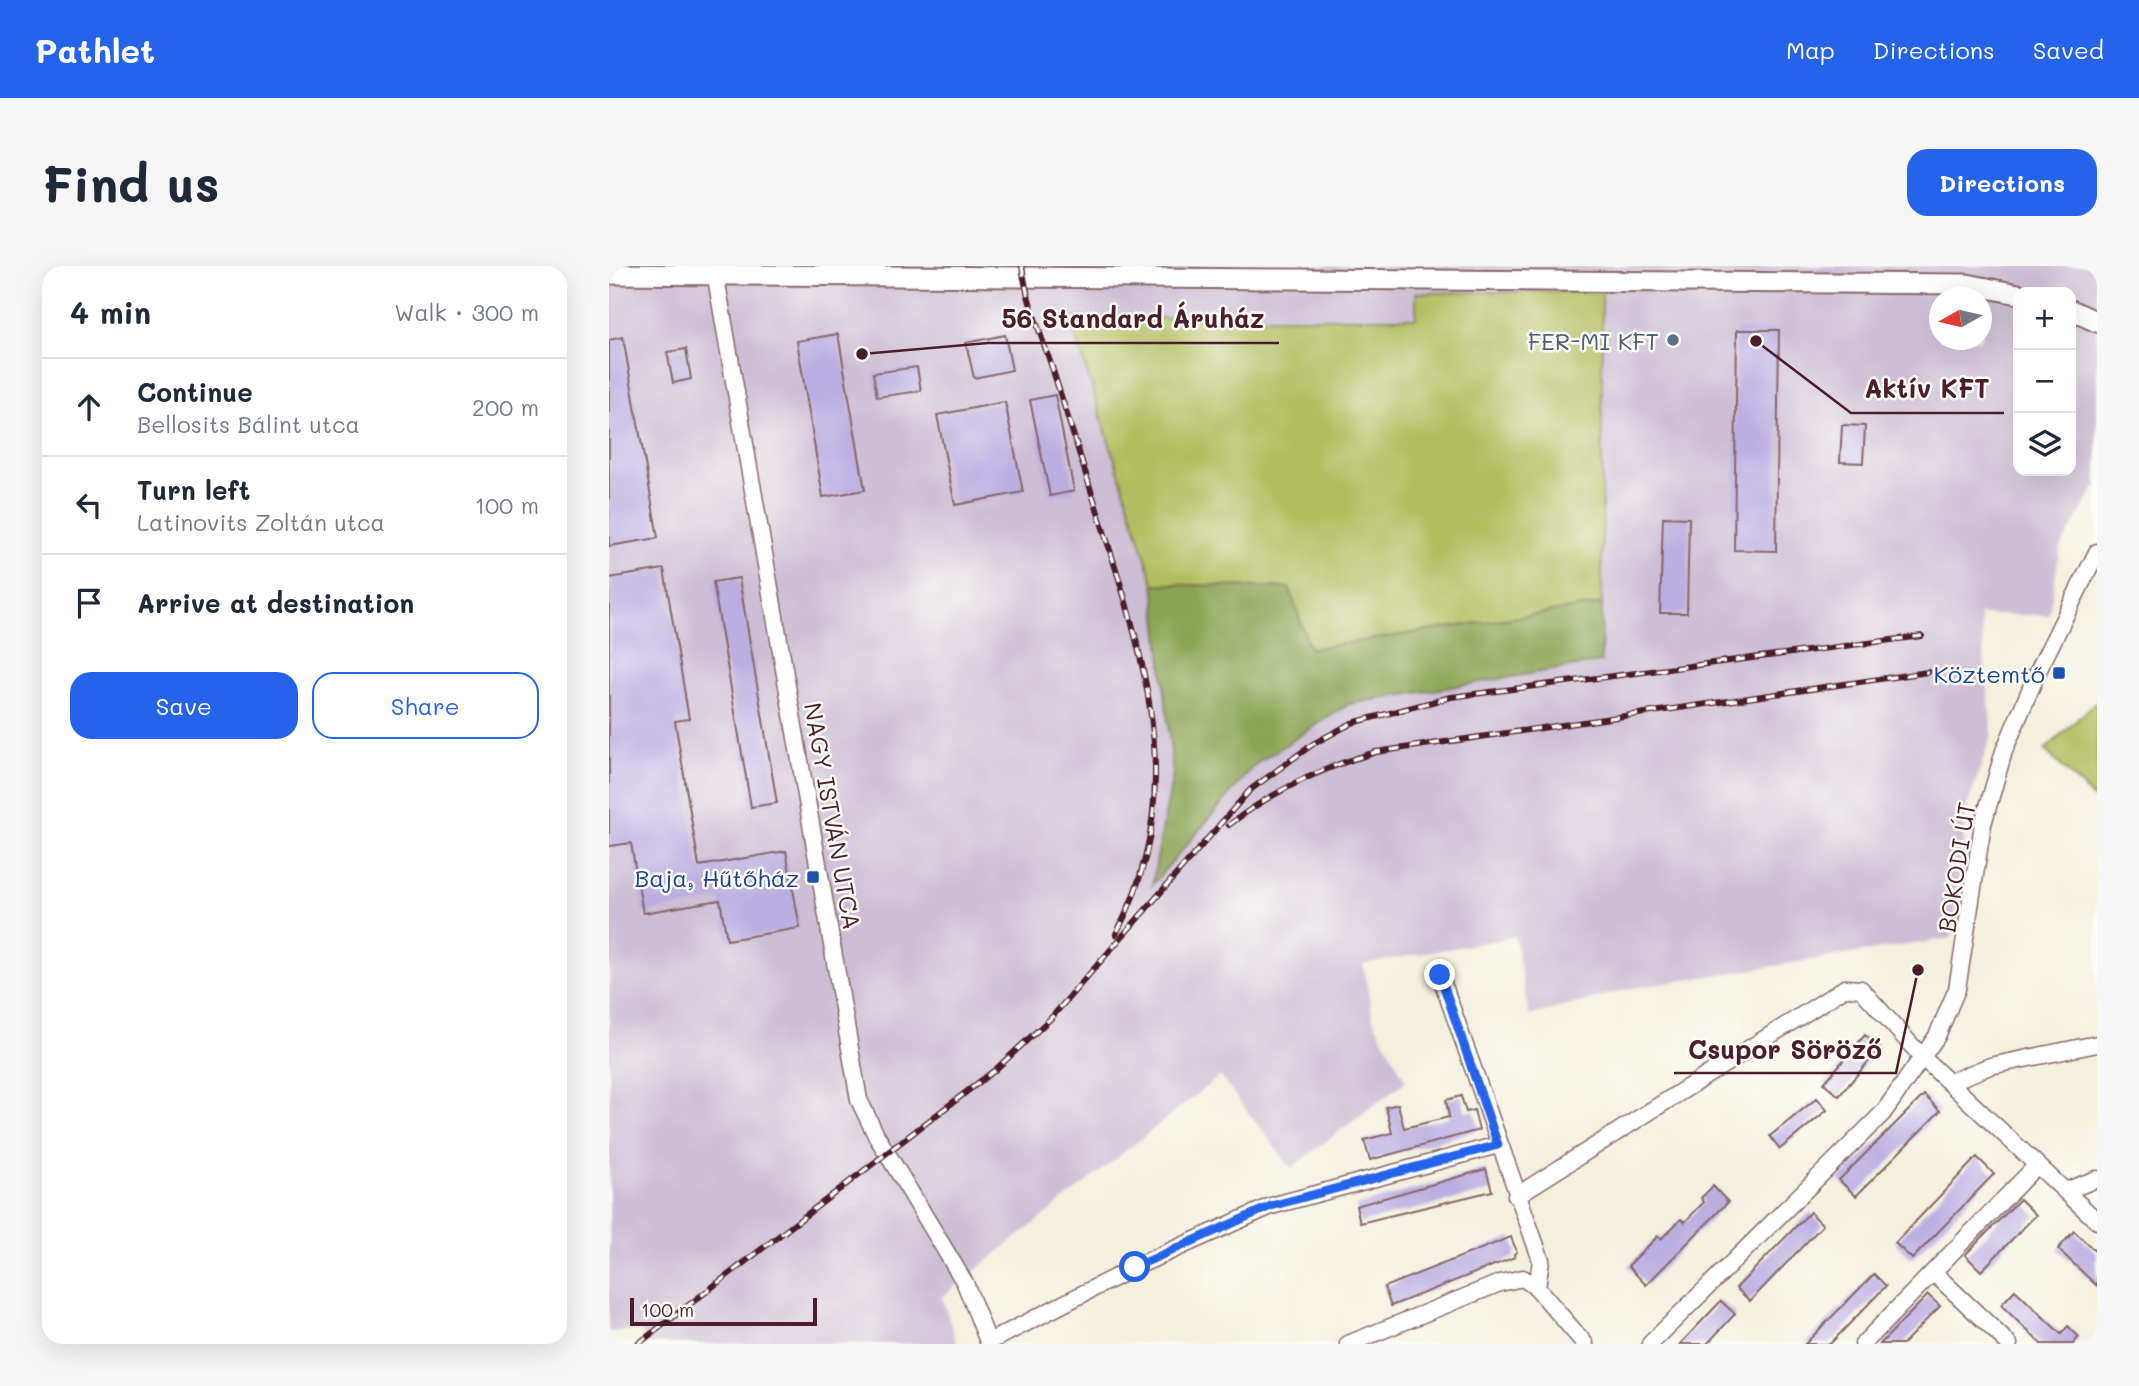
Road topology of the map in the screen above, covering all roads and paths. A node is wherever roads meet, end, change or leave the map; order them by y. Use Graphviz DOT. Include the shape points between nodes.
graph roads {
  1 [pos="716,270"];
  2 [pos="1119,272"];
  3 [pos="1398,272"];
  4 [pos="609,274"];
  5 [pos="1703,274"];
  6 [pos="2013,293"];
  7 [pos="2076,312"];
  8 [pos="2097,322"];
  9 [pos="2097,552"];
  10 [pos="1440,975"];
  11 [pos="2097,1044"];
  12 [pos="1922,1057"];
  13 [pos="1950,1082"];
  14 [pos="1498,1145"];
  15 [pos="2037,1165"];
  16 [pos="2097,1178"];
  17 [pos="2065,1191"];
  18 [pos="1516,1196"];
  19 [pos="2097,1220"];
  20 [pos="1933,1272"];
  21 [pos="1537,1289"];
  22 [pos="989,1343"];
  23 [pos="1348,1344"];
  24 [pos="1585,1344"];
  25 [pos="1650,1344"];
  26 [pos="1863,1344"];
  27 [pos="2010,1344"];
  1 -- 2 [label="main road"];
  1 -- 4 [label="main road"];
  1 -- 22 [label="street, NAGY ISTVÁN UTCA" via="859,1100 965,1283"];
  2 -- 3 [label="main road"];
  3 -- 5 [label="main road"];
  5 -- 6 [label="main road" via="1967,284"];
  7 -- 8 [label="main road"];
  9 -- 12 [label="street, BOKODI ÚT" via="2004,751 1983,824 1957,989 1937,1036"];
  10 -- 14 [label="street"];
  11 -- 13 [label="street" via="1990,1066"];
  12 -- 13 [label="street"];
  12 -- 18 [label="street" via="1861,989 1845,988"];
  12 -- 25 [label="street, BOKODI ÚT" via="1883,1113"];
  13 -- 15 [label="street"];
  14 -- 18 [label="street"];
  14 -- 22 [label="street" via="1271,1206 1135,1267"];
  15 -- 17 [label="street"];
  15 -- 20 [label="street"];
  16 -- 17 [label="street"];
  17 -- 19 [label="street"];
  18 -- 21 [label="street" via="1541,1260"];
  20 -- 26 [label="street"];
  20 -- 27 [label="street"];
  21 -- 23 [label="street" via="1523,1278 1500,1283"];
  21 -- 24 [label="street"];
}
